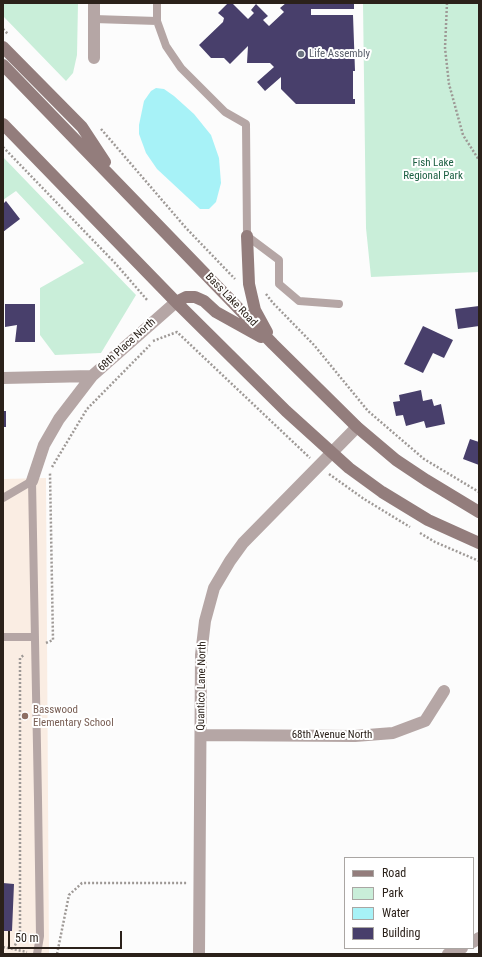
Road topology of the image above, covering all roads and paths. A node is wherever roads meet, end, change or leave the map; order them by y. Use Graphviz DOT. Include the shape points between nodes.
graph roads {
  1 [pos="94,3"];
  2 [pos="157,3"];
  3 [pos="446,3"];
  4 [pos="94,19"];
  5 [pos="157,21"];
  6 [pos="3,29"];
  7 [pos="9,34"];
  8 [pos="3,47"];
  9 [pos="94,58"];
  10 [pos="3,65"];
  11 [pos="3,124"];
  12 [pos="96,124"];
  13 [pos="3,147"];
  14 [pos="479,160"];
  15 [pos="123,188"];
  16 [pos="247,236"];
  17 [pos="240,282"];
  18 [pos="263,291"];
  19 [pos="148,301"];
  20 [pos="176,302"];
  21 [pos="339,304"];
  22 [pos="177,332"];
  23 [pos="273,344"];
  24 [pos="92,376"];
  25 [pos="3,378"];
  26 [pos="357,427"];
  27 [pos="332,452"];
  28 [pos="32,481"];
  29 [pos="479,492"];
  30 [pos="3,498"];
  31 [pos="479,512"];
  32 [pos="479,543"];
  33 [pos="3,637"];
  34 [pos="36,637"];
  35 [pos="36,649"];
  36 [pos="444,690"];
  37 [pos="201,735"];
  38 [pos="200,883"];
  39 [pos="20,936"];
  40 [pos="40,936"];
  41 [pos="3,947"];
  42 [pos="13,949"];
  43 [pos="460,949"];
  44 [pos="33,954"];
  45 [pos="37,954"];
  46 [pos="57,954"];
  47 [pos="199,954"];
  48 [pos="448,954"];
  1 -- 4 [label="street"];
  2 -- 5 [label="lane"];
  3 -- 14 [label="path" via="445,48 449,84 463,135"];
  4 -- 5 [label="lane"];
  4 -- 9 [label="street"];
  5 -- 16 [label="lane" via="166,46 181,68 225,112 246,124"];
  6 -- 7 [label="path"];
  8 -- 15 [label="main road" via="82,128"];
  10 -- 15 [label="main road, Bass Lake Road"];
  11 -- 20 [label="main road"];
  12 -- 17 [label="path" via="186,228"];
  13 -- 19 [label="path" via="115,262"];
  15 -- 23 [label="main road, Bass Lake Road"];
  16 -- 21 [label="lane" via="279,260 279,284 299,301"];
  16 -- 23 [label="main road" via="249,284 255,310"];
  18 -- 29 [label="path" via="314,345 372,416 424,459"];
  20 -- 23 [label="main road" via="186,297 195,297 216,312"];
  20 -- 24 [label="street, 68th Place North"];
  20 -- 27 [label="main road"];
  22 -- 35 [label="path" via="154,340 87,409 50,471 53,640"];
  23 -- 26 [label="main road, Bass Lake Road"];
  24 -- 25 [label="street, 68th Place North"];
  24 -- 28 [label="street" via="48,439"];
  26 -- 27 [label="street, Quantico Lane North"];
  26 -- 31 [label="main road, Bass Lake Road" via="396,460"];
  27 -- 32 [label="main road" via="382,492 428,520"];
  27 -- 37 [label="street, Quantico Lane North" via="242,543 214,588 205,621 201,655"];
  28 -- 30 [label="lane"];
  28 -- 34 [label="lane"];
  33 -- 34 [label="lane"];
  34 -- 35 [label="lane"];
  35 -- 39 [label="path" via="20,658"];
  35 -- 40 [label="lane"];
  36 -- 37 [label="street, 68th Avenue North" via="425,721 393,733 355,736"];
  37 -- 38 [label="street, Quantico Lane North"];
  38 -- 46 [label="path" via="82,882 69,895"];
  38 -- 47 [label="street, Quantico Lane North"];
  39 -- 40 [label="path"];
  39 -- 42 [label="path"];
  40 -- 45 [label="lane"];
  41 -- 42 [label="path"];
  42 -- 44 [label="path"];
  43 -- 48 [label="street"];
}
